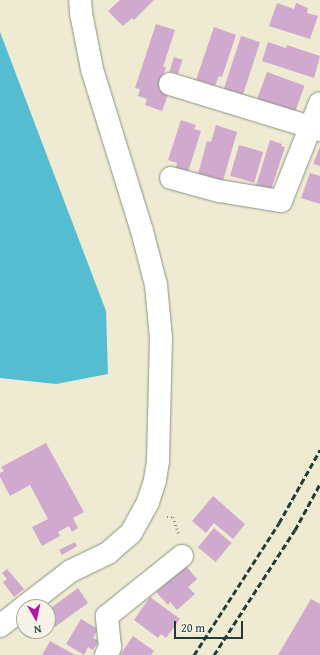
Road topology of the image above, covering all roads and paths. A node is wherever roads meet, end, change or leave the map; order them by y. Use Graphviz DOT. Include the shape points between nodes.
graph roads {
  1 [pos="80,0"];
  2 [pos="170,84"];
  3 [pos="320,103"];
  4 [pos="315,129"];
  5 [pos="171,178"];
  6 [pos="165,519"];
  7 [pos="182,556"];
  8 [pos="34,599"];
  9 [pos="16,613"];
  10 [pos="0,626"];
  11 [pos="106,655"];
  1 -- 8 [label="street" via="80,13 92,68 156,285 161,338 158,460 148,502 131,533 108,553 70,571"];
  2 -- 4 [label="street"];
  3 -- 4 [label="street"];
  4 -- 5 [label="street" via="281,202"];
  6 -- 7 [label="path" via="168,516 174,517 177,523"];
  7 -- 11 [label="street" via="107,616 110,647"];
  9 -- 10 [label="street"];
}
